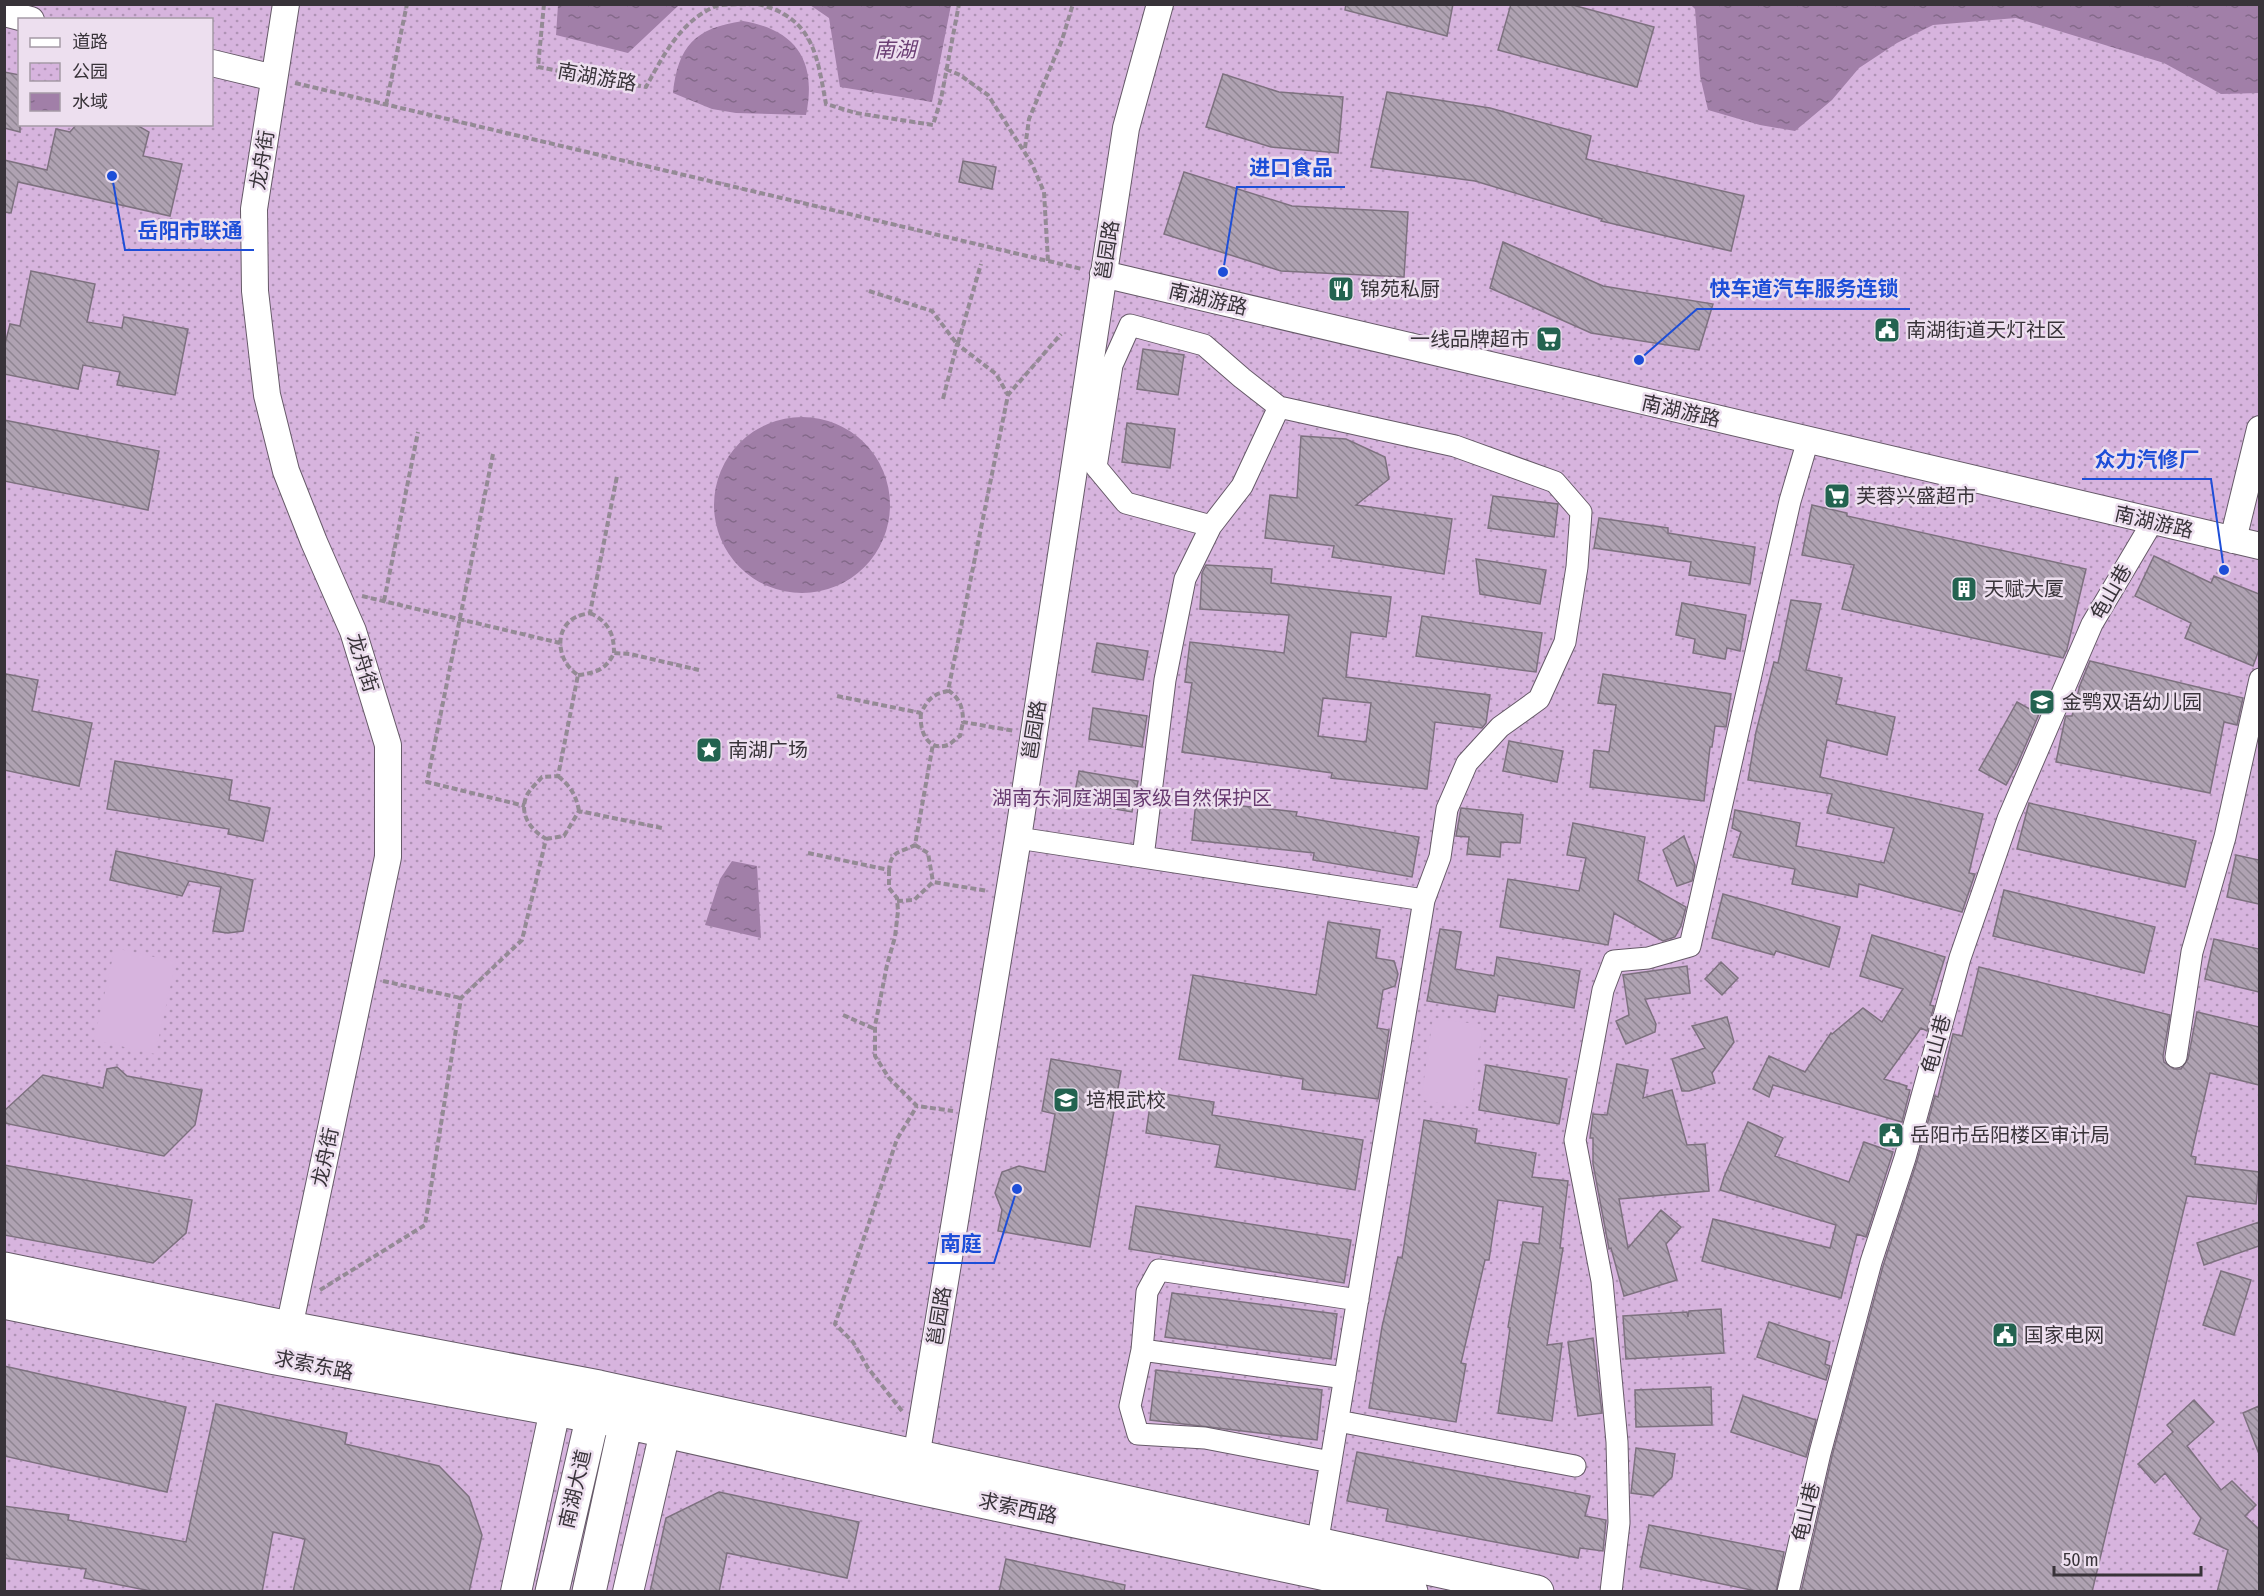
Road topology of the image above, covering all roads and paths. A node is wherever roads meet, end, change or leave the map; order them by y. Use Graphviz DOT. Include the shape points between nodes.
graph roads {
  1 [pos="286,4"];
  2 [pos="407,4"];
  3 [pos="544,4"];
  4 [pos="751,4"];
  5 [pos="758,4"];
  6 [pos="959,4"];
  7 [pos="1073,4"];
  8 [pos="1161,4"];
  9 [pos="4,13"];
  10 [pos="24,18"];
  11 [pos="213,63"];
  12 [pos="946,69"];
  13 [pos="274,78"];
  14 [pos="386,105"];
  15 [pos="1025,149"];
  16 [pos="1048,261"];
  17 [pos="981,264"];
  18 [pos="1103,274"];
  19 [pos="869,291"];
  20 [pos="1061,334"];
  21 [pos="957,344"];
  22 [pos="1008,395"];
  23 [pos="943,399"];
  24 [pos="1279,407"];
  25 [pos="2259,429"];
  26 [pos="418,432"];
  27 [pos="1808,440"];
  28 [pos="493,454"];
  29 [pos="617,476"];
  30 [pos="2153,521"];
  31 [pos="1210,526"];
  32 [pos="2233,540"];
  33 [pos="2259,546"];
  34 [pos="335,590"];
  35 [pos="384,601"];
  36 [pos="590,613"];
  37 [pos="460,619"];
  38 [pos="560,643"];
  39 [pos="614,653"];
  40 [pos="699,670"];
  41 [pos="578,675"];
  42 [pos="2259,679"];
  43 [pos="948,690"];
  44 [pos="837,696"];
  45 [pos="921,714"];
  46 [pos="963,722"];
  47 [pos="1034,734"];
  48 [pos="933,744"];
  49 [pos="558,776"];
  50 [pos="525,806"];
  51 [pos="579,811"];
  52 [pos="662,828"];
  53 [pos="1018,838"];
  54 [pos="546,839"];
  55 [pos="915,845"];
  56 [pos="808,853"];
  57 [pos="1143,857"];
  58 [pos="890,870"];
  59 [pos="933,882"];
  60 [pos="1009,895"];
  61 [pos="1424,900"];
  62 [pos="897,902"];
  63 [pos="363,977"];
  64 [pos="461,998"];
  65 [pos="843,1015"];
  66 [pos="875,1029"];
  67 [pos="2176,1057"];
  68 [pos="917,1106"];
  69 [pos="973,1115"];
  70 [pos="4,1269"];
  71 [pos="1358,1300"];
  72 [pos="4,1302"];
  73 [pos="292,1317"];
  74 [pos="1142,1350"];
  75 [pos="1345,1378"];
  76 [pos="596,1402"];
  77 [pos="628,1409"];
  78 [pos="555,1410"];
  79 [pos="1338,1421"];
  80 [pos="665,1432"];
  81 [pos="918,1445"];
  82 [pos="1331,1462"];
  83 [pos="1575,1466"];
  84 [pos="1317,1545"];
  85 [pos="516,1592"];
  86 [pos="552,1592"];
  87 [pos="589,1592"];
  88 [pos="628,1592"];
  89 [pos="1411,1592"];
  90 [pos="1537,1592"];
  91 [pos="1611,1592"];
  92 [pos="1788,1592"];
  1 -- 13 [label="street, 龙舟街"];
  2 -- 14 [label="path"];
  3 -- 4 [label="path, 南湖游路" via="538,67 646,87 671,43 689,23 715,6"];
  5 -- 12 [label="path" via="777,9 802,29 817,54 826,104 856,113 933,125"];
  6 -- 12 [label="path"];
  7 -- 15 [label="path" via="1029,119"];
  8 -- 18 [label="street, 邕园路" via="1126,128"];
  9 -- 10 [label="street"];
  11 -- 13 [label="street"];
  12 -- 15 [label="path" via="988,95"];
  13 -- 14 [label="path"];
  13 -- 34 [label="street, 龙舟街" via="254,209 255,291 266,383 286,471"];
  14 -- 16 [label="path"];
  15 -- 16 [label="path" via="1044,192"];
  16 -- 18 [label="path"];
  17 -- 21 [label="path"];
  18 -- 27 [label="street, 南湖游路"];
  18 -- 47 [label="street, 邕园路"];
  19 -- 21 [label="path" via="932,311"];
  20 -- 22 [label="path"];
  21 -- 22 [label="path" via="996,374"];
  21 -- 23 [label="path"];
  22 -- 43 [label="path"];
  24 -- 31 [label="street" via="1242,486"];
  24 -- 31 [label="street" via="1204,345 1130,325 1112,365 1096,468 1126,503"];
  24 -- 61 [label="street" via="1455,446 1555,482 1581,512 1565,642 1539,699 1500,727 1467,763 1447,809 1440,857"];
  25 -- 32 [label="street"];
  26 -- 35 [label="path"];
  27 -- 30 [label="street, 南湖游路"];
  27 -- 91 [label="street" via="1790,501 1690,946 1648,958 1614,961 1603,990 1575,1140 1602,1281 1617,1443 1619,1523"];
  28 -- 37 [label="path"];
  29 -- 36 [label="path"];
  30 -- 32 [label="street, 南湖游路"];
  30 -- 92 [label="street, 龟山巷" via="2092,624 2008,819 1960,958 1905,1158 1871,1262"];
  31 -- 57 [label="street" via="1185,579 1171,646"];
  32 -- 33 [label="street, 南湖游路"];
  34 -- 35 [label="path"];
  34 -- 63 [label="street, 龙舟街" via="354,631 388,745 388,857"];
  35 -- 37 [label="path"];
  36 -- 38 [label="path" via="576,617 565,628"];
  36 -- 39 [label="path" via="599,617 614,637"];
  37 -- 38 [label="path"];
  37 -- 50 [label="path" via="428,782"];
  38 -- 41 [label="path" via="563,660"];
  39 -- 40 [label="path"];
  39 -- 41 [label="path" via="609,664 596,673"];
  41 -- 49 [label="path"];
  42 -- 67 [label="street" via="2224,837 2192,952"];
  43 -- 45 [label="path" via="927,701"];
  43 -- 46 [label="path" via="957,697"];
  44 -- 45 [label="path"];
  45 -- 48 [label="path" via="923,734"];
  46 -- 47 [label="path"];
  46 -- 48 [label="path" via="960,736 948,745"];
  47 -- 53 [label="street, 邕园路"];
  48 -- 55 [label="path"];
  49 -- 50 [label="path" via="542,777 527,795"];
  49 -- 51 [label="path" via="571,787"];
  50 -- 54 [label="path" via="527,824"];
  51 -- 52 [label="path"];
  51 -- 54 [label="path" via="564,836"];
  53 -- 57 [label="street"];
  53 -- 60 [label="street, 邕园路"];
  54 -- 64 [label="path" via="522,940"];
  55 -- 58 [label="path" via="898,851 892,857"];
  55 -- 59 [label="path" via="928,853"];
  56 -- 58 [label="path"];
  57 -- 61 [label="street"];
  58 -- 62 [label="path" via="889,888"];
  59 -- 60 [label="path"];
  59 -- 62 [label="path" via="914,900"];
  60 -- 69 [label="street, 邕园路"];
  61 -- 71 [label="street"];
  62 -- 66 [label="path" via="895,937"];
  63 -- 64 [label="path"];
  63 -- 73 [label="street, 龙舟街"];
  64 -- 73 [label="path" via="425,1225"];
  65 -- 66 [label="path"];
  66 -- 68 [label="path" via="875,1056 889,1078"];
  68 -- 69 [label="path"];
  68 -- 81 [label="path" via="897,1139 835,1324 853,1342"];
  69 -- 81 [label="street, 邕园路"];
  70 -- 73 [label="main road, 求索东路"];
  71 -- 74 [label="street" via="1159,1270 1146,1292"];
  71 -- 75 [label="street"];
  72 -- 78 [label="main road, 求索东路"];
  73 -- 76 [label="main road, 求索东路"];
  74 -- 75 [label="street"];
  74 -- 82 [label="street" via="1130,1407 1138,1434 1205,1438"];
  75 -- 79 [label="street"];
  76 -- 77 [label="main road, 求索东路"];
  76 -- 78 [label="main road, 求索东路"];
  76 -- 86 [label="main road, 南湖大道"];
  77 -- 80 [label="main road, 求索西路"];
  77 -- 81 [label="main road, 求索西路"];
  77 -- 87 [label="main road, 南湖大道"];
  78 -- 85 [label="main road"];
  79 -- 82 [label="street"];
  79 -- 83 [label="street"];
  80 -- 88 [label="main road"];
  80 -- 89 [label="main road, 求索西路"];
  81 -- 84 [label="main road, 求索西路"];
  82 -- 84 [label="street"];
  84 -- 90 [label="main road, 求索西路"];
}
